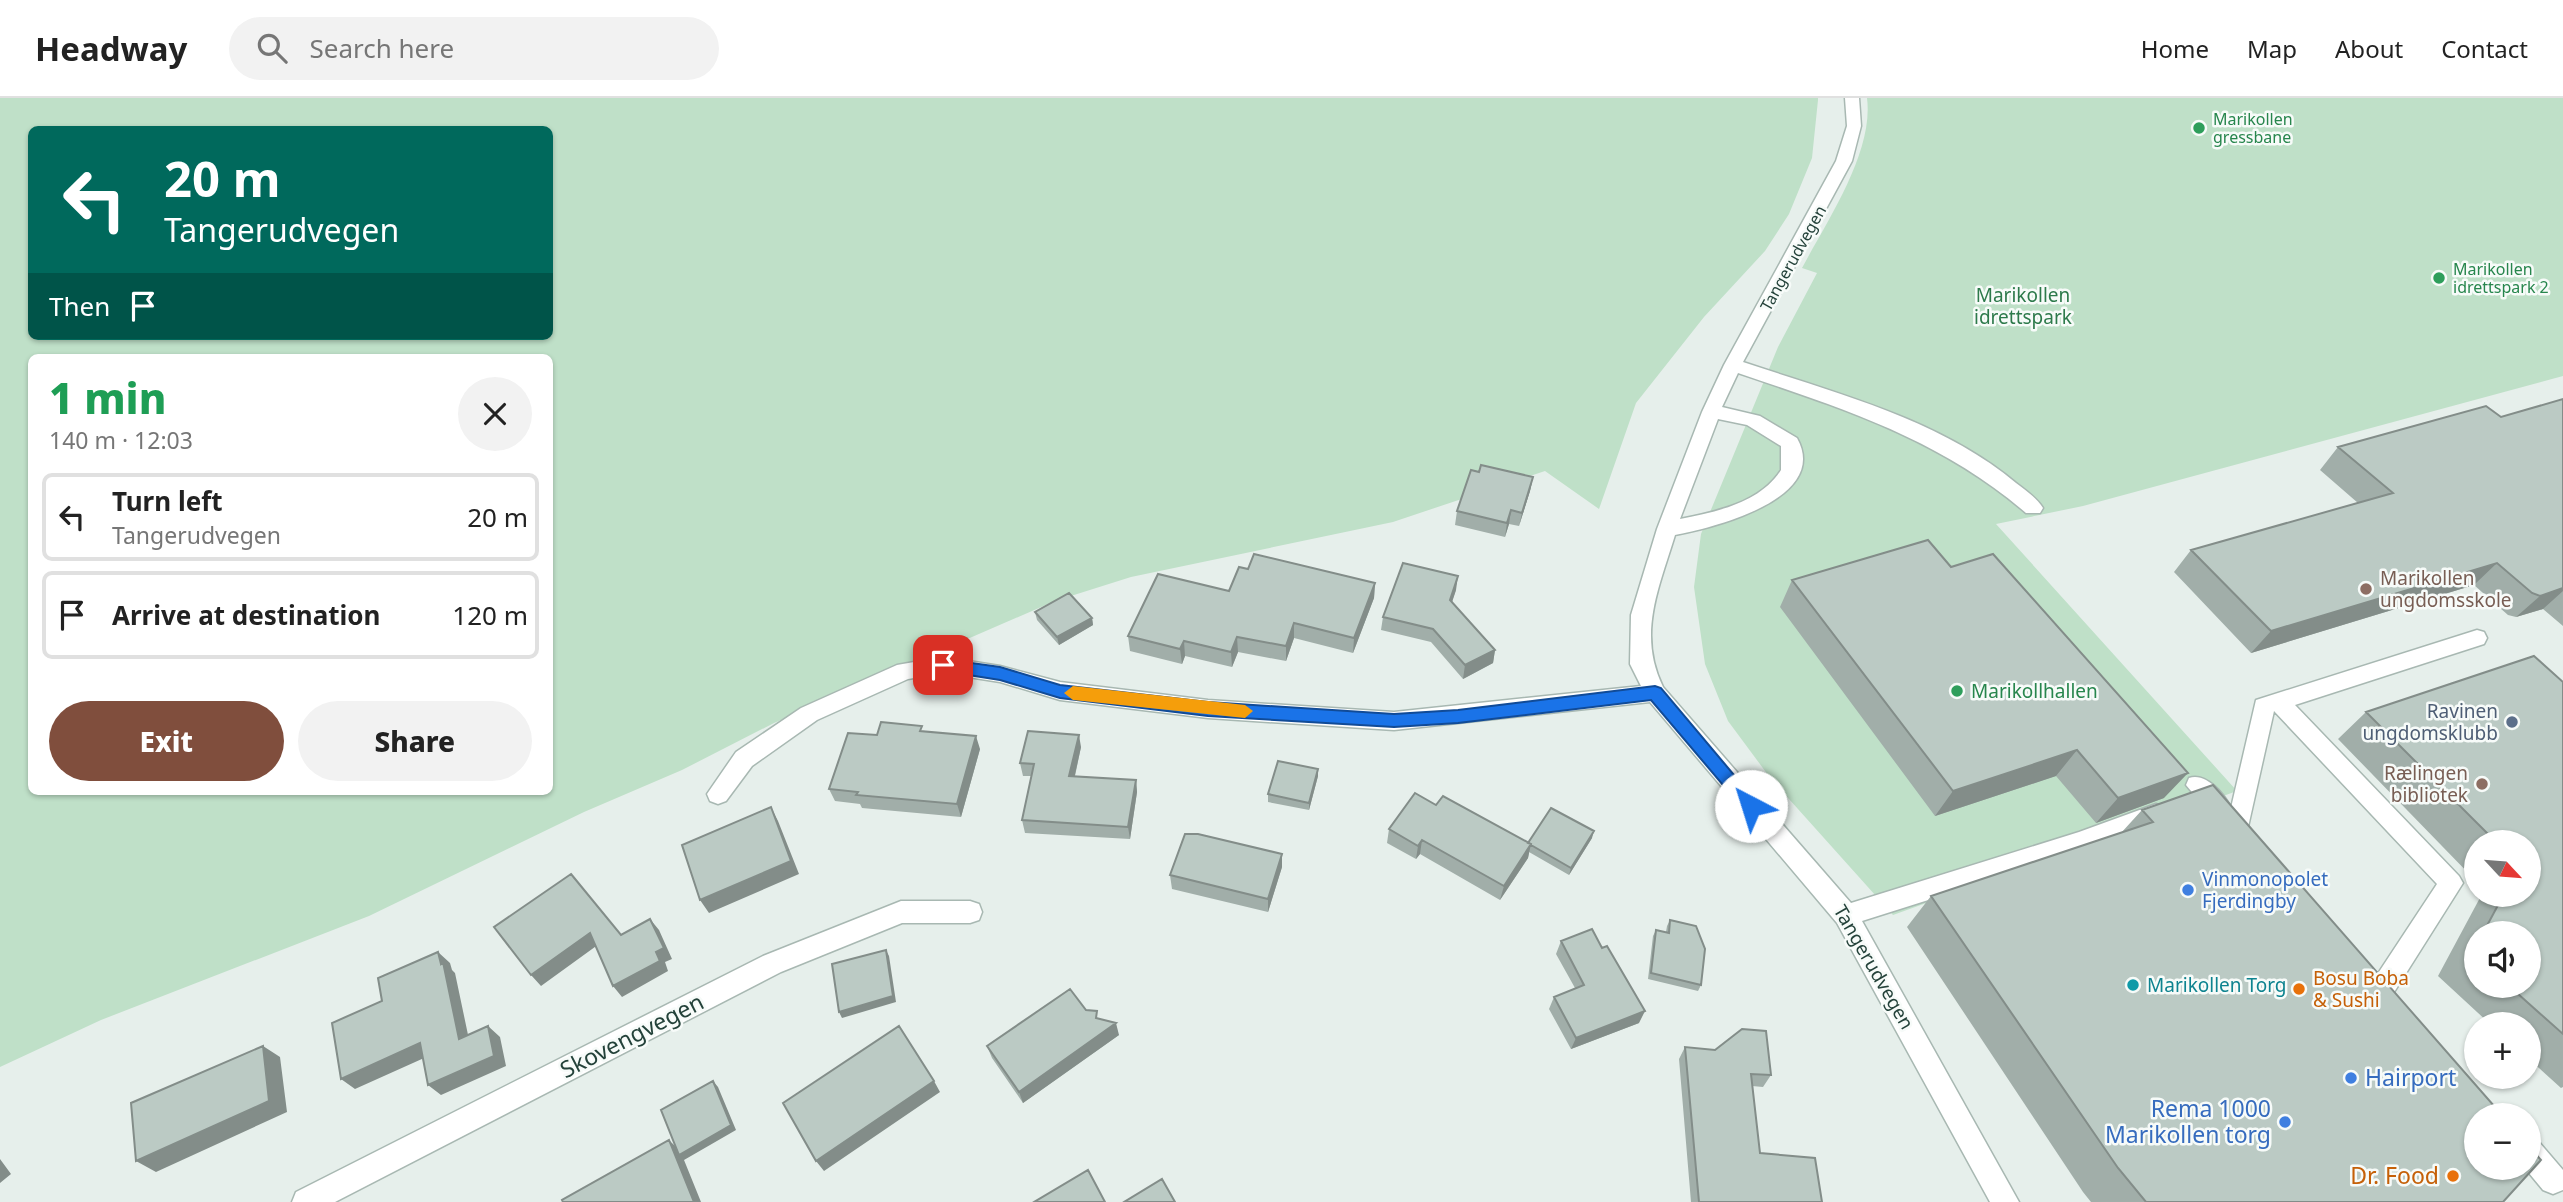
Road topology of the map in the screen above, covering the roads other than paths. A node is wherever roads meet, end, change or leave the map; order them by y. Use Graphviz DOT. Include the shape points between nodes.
graph roads {
  1 [pos="1852,98"];
  2 [pos="1733,365"];
  3 [pos="1711,412"];
  4 [pos="2033,508"];
  5 [pos="1667,529"];
  6 [pos="2477,638"];
  7 [pos="1655,693"];
  8 [pos="2278,701"];
  9 [pos="718,794"];
  10 [pos="2238,830"];
  11 [pos="2256,849"];
  12 [pos="970,912"];
  13 [pos="1846,915"];
  14 [pos="2364,969"];
  15 [pos="2382,989"];
  16 [pos="2399,1008"];
  17 [pos="2541,1166"];
  18 [pos="2553,1180"];
  19 [pos="306,1202"];
  20 [pos="2005,1202"];
  1 -- 2 [label="street, Tangerudvegen" via="1854,126 1839,172"];
  2 -- 3 [label="street, Tangerudvegen"];
  2 -- 4 [label="street" via="1936,439 1989,470"];
  3 -- 5 [label="street, Tangerudvegen"];
  3 -- 5 [label="street" via="1743,415 1769,428 1790,443 1792,467 1781,487 1758,502 1716,519"];
  5 -- 7 [label="street, Tangerudvegen" via="1641,615 1641,664"];
  6 -- 8 [label="street"];
  7 -- 9 [label="street" via="1394,721 1208,709 1060,691 1000,674 943,665 905,671 809,714 744,760"];
  7 -- 13 [label="street, Tangerudvegen"];
  8 -- 10 [label="street" via="2264,706"];
  8 -- 15 [label="street" via="2451,883"];
  10 -- 11 [label="street"];
  10 -- 13 [label="street" via="2202,790 2169,809 2080,842"];
  12 -- 19 [label="street, Skovengvegen" via="901,912 772,964"];
  13 -- 20 [label="street, Tangerudvegen"];
  14 -- 15 [label="street"];
  15 -- 16 [label="street"];
  17 -- 18 [label="street"];
}
